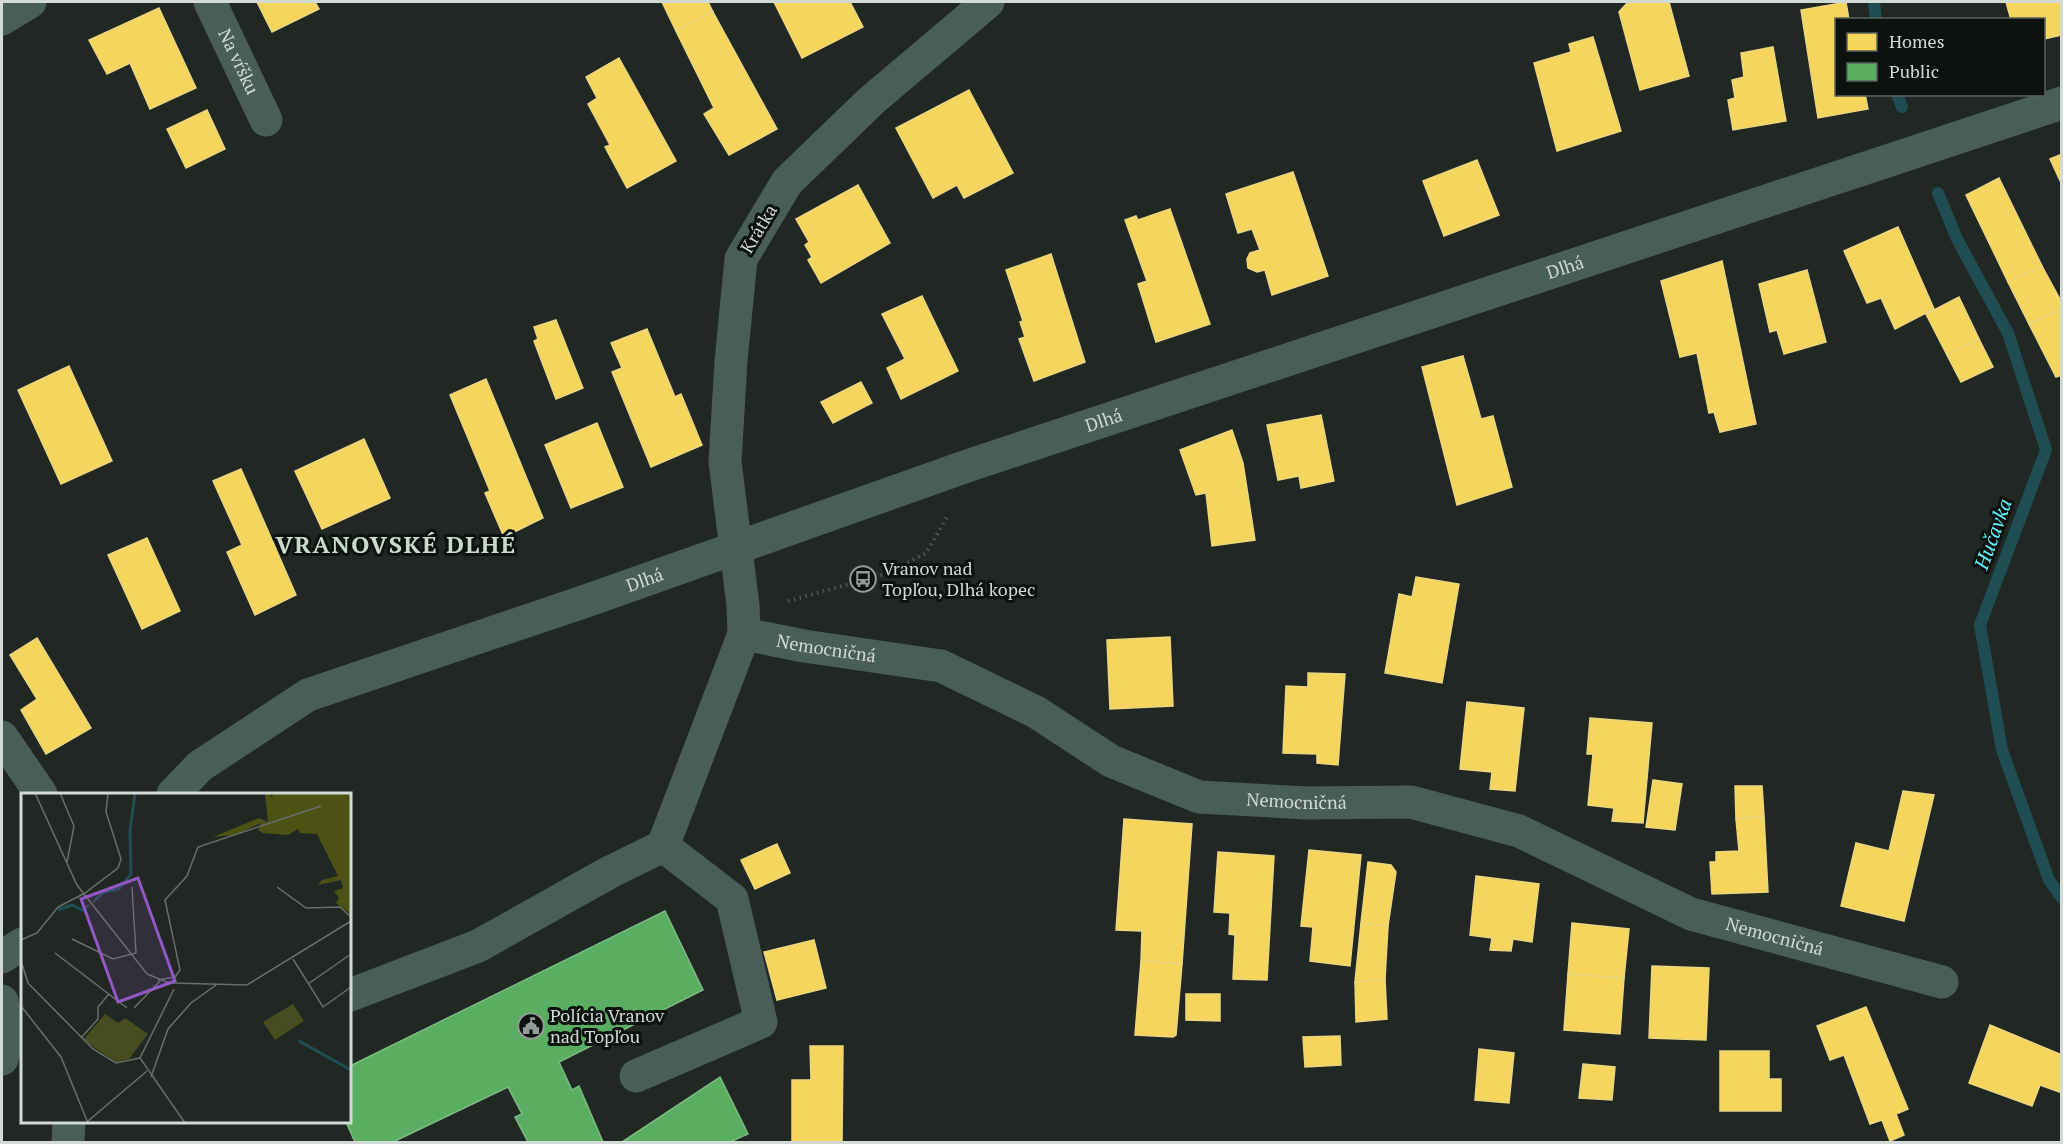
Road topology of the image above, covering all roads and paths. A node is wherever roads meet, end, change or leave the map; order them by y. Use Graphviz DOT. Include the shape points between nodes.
graph roads {
  1 [pos="30,2"];
  2 [pos="210,2"];
  3 [pos="988,2"];
  4 [pos="2,19"];
  5 [pos="2061,103"];
  6 [pos="266,120"];
  7 [pos="947,517"];
  8 [pos="735,547"];
  9 [pos="788,601"];
  10 [pos="744,634"];
  11 [pos="2,737"];
  12 [pos="40,793"];
  13 [pos="175,793"];
  14 [pos="663,846"];
  15 [pos="21,945"];
  16 [pos="2,957"];
  17 [pos="1942,982"];
  18 [pos="351,995"];
  19 [pos="21,997"];
  20 [pos="4,1030"];
  21 [pos="636,1076"];
  22 [pos="69,1123"];
  23 [pos="68,1143"];
  1 -- 4 [label="street"];
  2 -- 6 [label="street, Na vŕšku"];
  3 -- 8 [label="street, Krátka" via="871,101 787,182 741,259 725,462"];
  5 -- 8 [label="street, Dlhá" via="970,465"];
  7 -- 9 [label="path" via="926,553 885,574"];
  8 -- 10 [label="street"];
  8 -- 13 [label="street, Dlhá" via="308,695 200,766"];
  10 -- 14 [label="street"];
  10 -- 17 [label="street, Nemocničná" via="941,666 1036,712 1111,761 1199,797 1307,803 1411,802 1519,831 1691,914"];
  11 -- 12 [label="street"];
  14 -- 18 [label="street" via="478,946"];
  14 -- 21 [label="street" via="732,899 761,1022"];
  15 -- 16 [label="street"];
  19 -- 20 [label="street"];
  22 -- 23 [label="street"];
}
